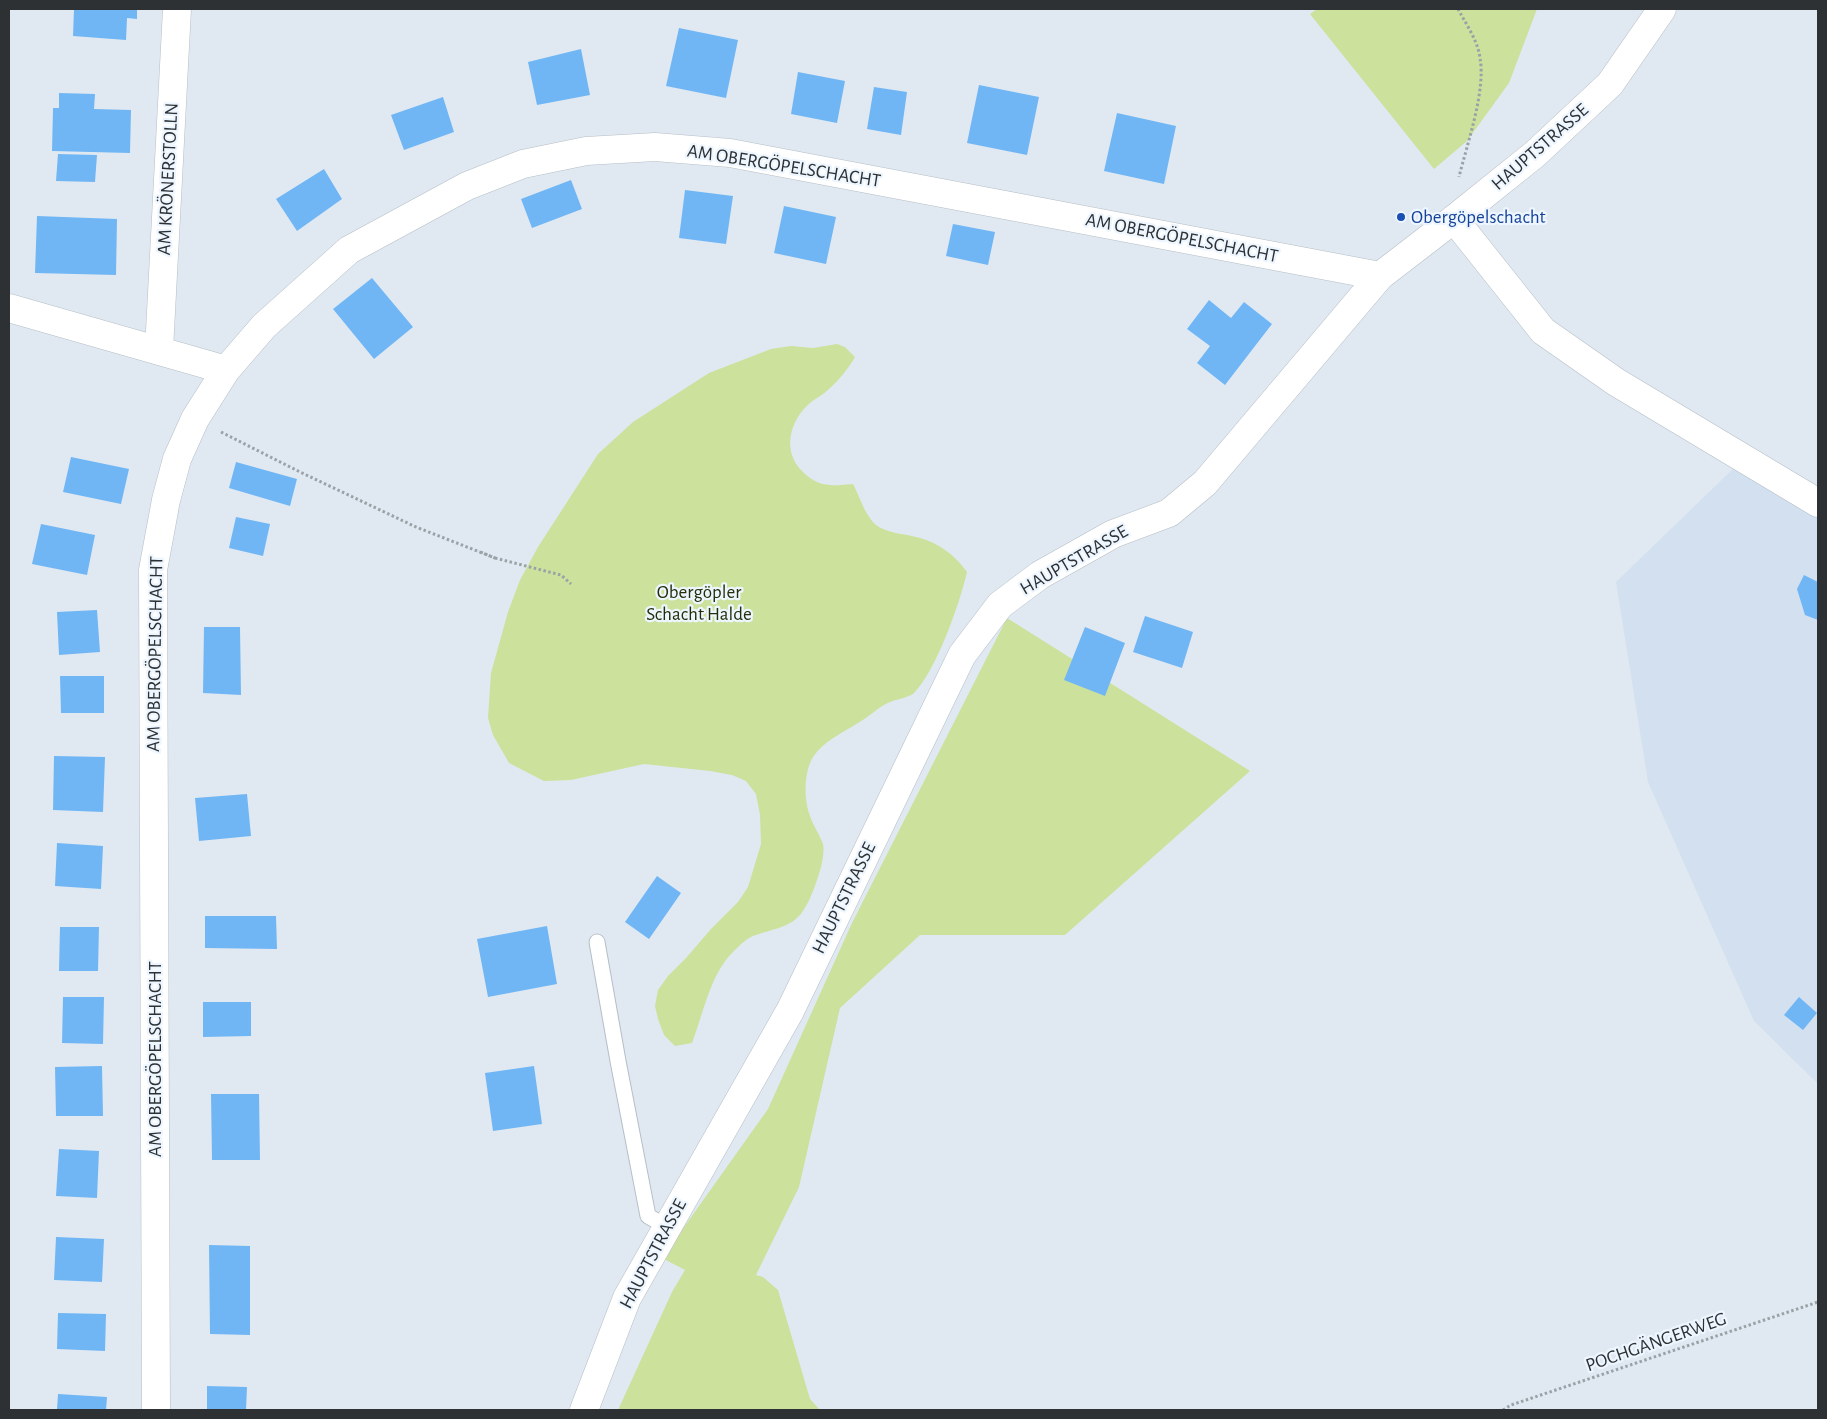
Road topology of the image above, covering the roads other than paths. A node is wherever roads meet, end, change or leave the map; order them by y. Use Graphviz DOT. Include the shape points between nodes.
graph roads {
  1 [pos="177,9"];
  2 [pos="1662,9"];
  3 [pos="1454,219"];
  4 [pos="1380,276"];
  5 [pos="9,308"];
  6 [pos="159,350"];
  7 [pos="226,370"];
  8 [pos="1818,503"];
  9 [pos="597,942"];
  10 [pos="667,1227"];
  11 [pos="156,1410"];
  12 [pos="584,1410"];
  1 -- 6 [label="street, AM KRÖNERSTOLLN"];
  2 -- 3 [label="street, HAUPTSTRASSE" via="1610,84 1535,154"];
  3 -- 4 [label="street, HAUPTSTRASSE"];
  3 -- 8 [label="street" via="1543,331 1616,382"];
  4 -- 7 [label="street, AM OBERGÖPELSCHACHT" via="730,153 655,147 586,152 523,164 467,186 349,250 264,326"];
  4 -- 10 [label="street, HAUPTSTRASSE" via="1205,483 1169,513 1113,534 1040,575 1000,605 962,656 790,1011"];
  5 -- 6 [label="street"];
  6 -- 7 [label="street"];
  7 -- 11 [label="street, AM OBERGÖPELSCHACHT" via="195,419 177,459 153,570"];
  9 -- 10 [label="lane" via="648,1216"];
  10 -- 12 [label="street, HAUPTSTRASSE" via="627,1298"];
}
